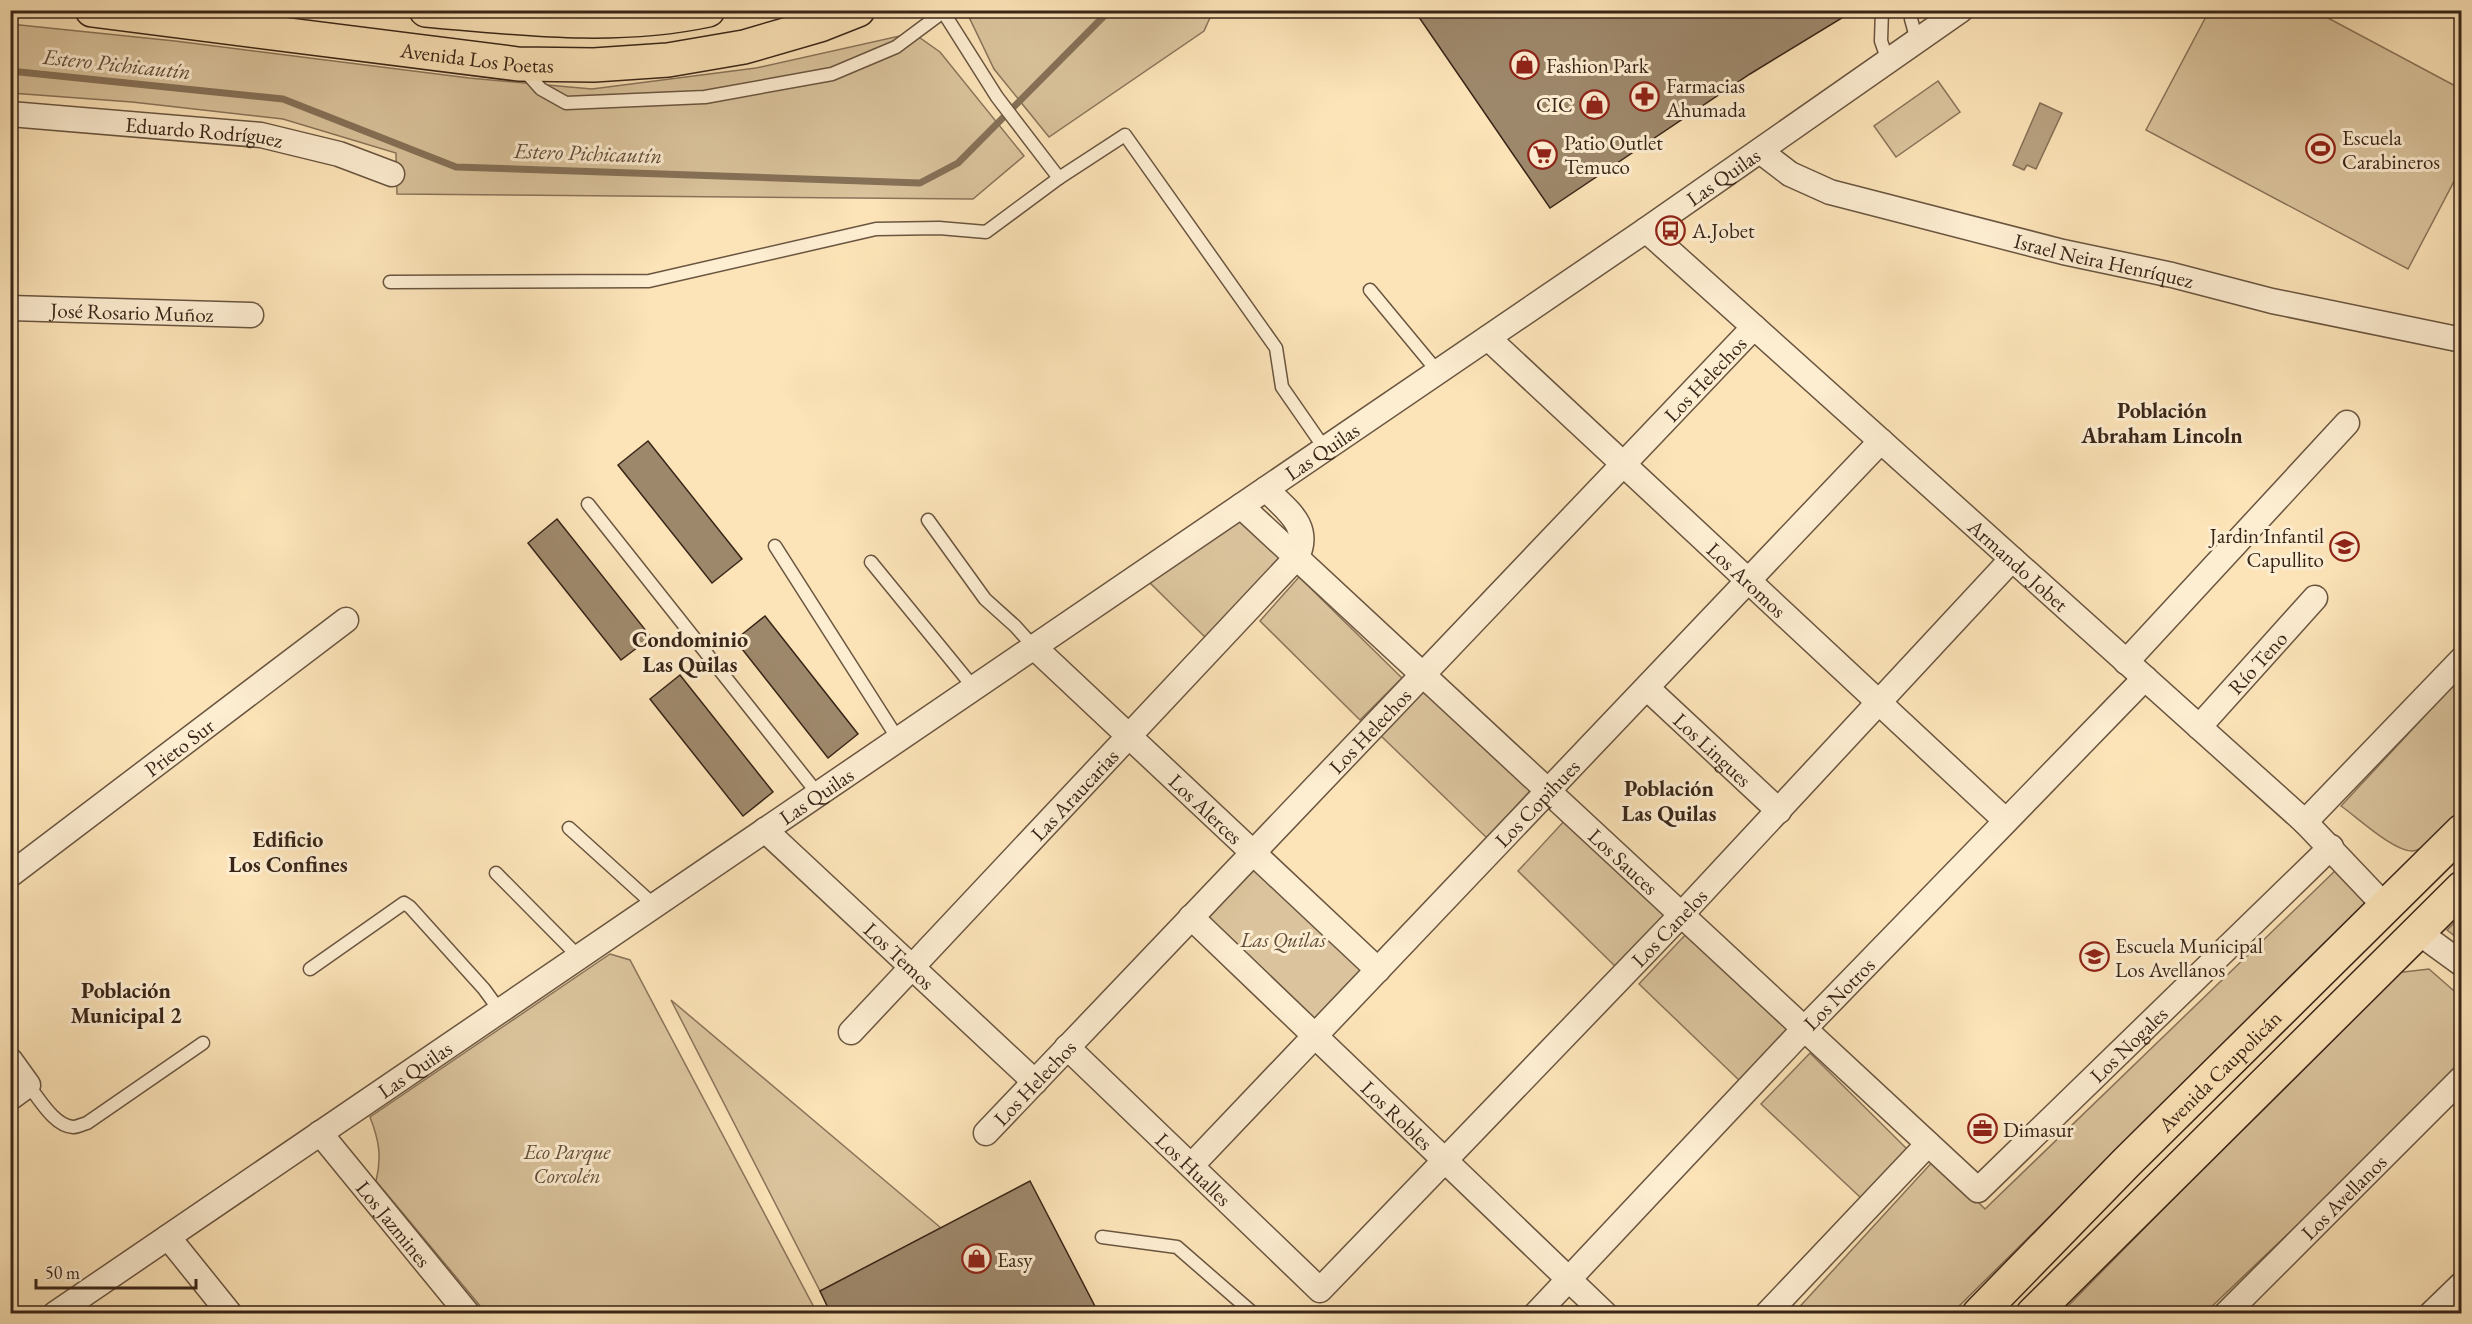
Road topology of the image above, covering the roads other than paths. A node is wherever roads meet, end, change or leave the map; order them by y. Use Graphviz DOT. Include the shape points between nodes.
graph roads {
  1 [pos="92,10"];
  2 [pos="426,10"];
  3 [pos="708,10"];
  4 [pos="858,10"];
  5 [pos="1882,10"];
  6 [pos="1912,10"];
  7 [pos="942,11"];
  8 [pos="1951,14"];
  9 [pos="1917,41"];
  10 [pos="1888,61"];
  11 [pos="518,64"];
  12 [pos="10,114"];
  13 [pos="1760,151"];
  14 [pos="392,174"];
  15 [pos="1059,178"];
  16 [pos="1646,230"];
  17 [pos="390,282"];
  18 [pos="1370,290"];
  19 [pos="10,308"];
  20 [pos="251,315"];
  21 [pos="1754,327"];
  22 [pos="1488,338"];
  23 [pos="2462,340"];
  24 [pos="1438,372"];
  25 [pos="2346,423"];
  26 [pos="1881,441"];
  27 [pos="1325,449"];
  28 [pos="1623,464"];
  29 [pos="1266,489"];
  30 [pos="588,504"];
  31 [pos="1241,506"];
  32 [pos="928,520"];
  33 [pos="776,546"];
  34 [pos="1297,557"];
  35 [pos="2012,559"];
  36 [pos="871,562"];
  37 [pos="1749,581"];
  38 [pos="2315,598"];
  39 [pos="346,620"];
  40 [pos="1034,647"];
  41 [pos="2462,659"];
  42 [pos="2126,662"];
  43 [pos="1422,674"];
  44 [pos="2145,678"];
  45 [pos="974,688"];
  46 [pos="1647,688"];
  47 [pos="1880,704"];
  48 [pos="2199,727"];
  49 [pos="1128,737"];
  50 [pos="898,739"];
  51 [pos="1548,790"];
  52 [pos="818,794"];
  53 [pos="1779,811"];
  54 [pos="2005,820"];
  55 [pos="2305,822"];
  56 [pos="569,828"];
  57 [pos="765,830"];
  58 [pos="2462,831"];
  59 [pos="2331,847"];
  60 [pos="1253,853"];
  61 [pos="496,873"];
  62 [pos="10,875"];
  63 [pos="2462,888"];
  64 [pos="654,905"];
  65 [pos="2384,905"];
  66 [pos="1681,915"];
  67 [pos="1191,917"];
  68 [pos="2418,932"];
  69 [pos="579,957"];
  70 [pos="2462,964"];
  71 [pos="911,968"];
  72 [pos="310,969"];
  73 [pos="1378,970"];
  74 [pos="500,1011"];
  75 [pos="1804,1029"];
  76 [pos="851,1032"];
  77 [pos="1315,1036"];
  78 [pos="203,1043"];
  79 [pos="1067,1047"];
  80 [pos="10,1060"];
  81 [pos="2284,1064"];
  82 [pos="2462,1078"];
  83 [pos="1035,1082"];
  84 [pos="19,1092"];
  85 [pos="320,1133"];
  86 [pos="986,1133"];
  87 [pos="1928,1144"];
  88 [pos="1444,1160"];
  89 [pos="1192,1165"];
  90 [pos="1978,1190"];
  91 [pos="168,1237"];
  92 [pos="1102,1237"];
  93 [pos="2033,1259"];
  94 [pos="1569,1279"];
  95 [pos="2462,1284"];
  96 [pos="1320,1290"];
  97 [pos="55,1314"];
  98 [pos="230,1314"];
  99 [pos="468,1314"];
  100 [pos="1254,1314"];
  101 [pos="1536,1314"];
  102 [pos="1605,1314"];
  103 [pos="1767,1314"];
  104 [pos="1979,1314"];
  105 [pos="2021,1314"];
  106 [pos="2033,1314"];
  107 [pos="2226,1314"];
  108 [pos="2431,1314"];
  1 -- 11 [label="main road, Avenida Los Poetas"];
  2 -- 3 [label="main road, Avenida Los Poetas" via="604,22"];
  4 -- 11 [label="main road, Avenida Los Poetas" via="782,37 705,55 631,63"];
  5 -- 10 [label="lane" via="1881,41"];
  6 -- 9 [label="lane"];
  7 -- 11 [label="lane" via="896,47 832,74 705,97 566,103 541,89"];
  7 -- 15 [label="lane" via="997,97"];
  8 -- 9 [label="street, Las Quilas"];
  9 -- 10 [label="street, Las Quilas"];
  10 -- 13 [label="street, Las Quilas"];
  12 -- 14 [label="street, Eduardo Rodríguez" via="261,135 339,154"];
  13 -- 16 [label="street, Las Quilas"];
  13 -- 23 [label="street, Israel Neira Henríquez" via="1790,174 1830,192 2063,252"];
  15 -- 17 [label="lane" via="986,232 876,229 649,281"];
  15 -- 27 [label="lane" via="1125,135 1276,348 1282,387"];
  16 -- 21 [label="street, Armando Jobet"];
  16 -- 22 [label="street, Las Quilas"];
  18 -- 24 [label="lane"];
  19 -- 20 [label="street, José Rosario Muñoz"];
  21 -- 26 [label="street, Armando Jobet"];
  21 -- 28 [label="street, Los Helechos"];
  22 -- 24 [label="street, Las Quilas"];
  22 -- 28 [label="street, Los Aromos"];
  24 -- 27 [label="street, Las Quilas"];
  25 -- 42 [label="street"];
  26 -- 35 [label="street, Armando Jobet"];
  26 -- 37 [label="street, Los Copihues"];
  27 -- 29 [label="street, Las Quilas"];
  28 -- 37 [label="street, Los Aromos"];
  28 -- 43 [label="street, Los Helechos"];
  29 -- 31 [label="street, Las Quilas"];
  29 -- 34 [label="street" via="1299,524 1302,540"];
  30 -- 52 [label="lane"];
  31 -- 34 [label="street, Los Sauces"];
  31 -- 40 [label="street, Las Quilas"];
  32 -- 40 [label="lane" via="985,599"];
  33 -- 50 [label="lane"];
  34 -- 43 [label="street, Los Sauces"];
  34 -- 49 [label="street, Las Araucarias"];
  35 -- 42 [label="street, Armando Jobet"];
  35 -- 47 [label="street, Los Canelos"];
  36 -- 45 [label="lane"];
  37 -- 46 [label="street, Los Copihues"];
  37 -- 47 [label="street, Los Aromos"];
  38 -- 48 [label="street, Río Teno"];
  39 -- 62 [label="street, Prieto Sur"];
  40 -- 45 [label="street, Las Quilas"];
  40 -- 49 [label="street, Los Alerces"];
  41 -- 55 [label="street"];
  42 -- 44 [label="street, Armando Jobet"];
  43 -- 51 [label="street, Los Sauces"];
  43 -- 60 [label="street, Los Helechos"];
  44 -- 48 [label="street, Armando Jobet"];
  44 -- 54 [label="street, Los Notros"];
  45 -- 50 [label="street, Las Quilas"];
  46 -- 51 [label="street, Los Copihues"];
  46 -- 53 [label="street, Los Lingues"];
  47 -- 53 [label="street, Los Canelos"];
  47 -- 54 [label="street, Los Aromos"];
  48 -- 55 [label="street, Armando Jobet"];
  49 -- 60 [label="street, Los Alerces"];
  49 -- 71 [label="street, Las Araucarias"];
  50 -- 52 [label="street, Las Quilas"];
  51 -- 66 [label="street, Los Sauces"];
  51 -- 73 [label="street, Los Copihues"];
  52 -- 57 [label="street, Las Quilas"];
  53 -- 66 [label="street, Los Canelos"];
  54 -- 75 [label="street, Los Notros"];
  55 -- 59 [label="street, Armando Jobet"];
  56 -- 64 [label="lane"];
  57 -- 64 [label="street, Las Quilas"];
  57 -- 71 [label="street, Los Temos"];
  58 -- 65 [label="main road, Avenida Caupolicán"];
  59 -- 65 [label="street, Armando Jobet"];
  59 -- 90 [label="street, Los Nogales"];
  60 -- 67 [label="street, Los Helechos"];
  60 -- 73 [label="street, Los Alerces"];
  61 -- 69 [label="lane"];
  63 -- 68 [label="main road, Avenida Caupolicán"];
  64 -- 69 [label="street, Las Quilas"];
  65 -- 81 [label="main road" via="2377,930 2366,948 2329,992"];
  65 -- 93 [label="main road, Avenida Caupolicán"];
  66 -- 75 [label="street, Los Sauces"];
  66 -- 88 [label="street, Los Canelos"];
  67 -- 77 [label="street, Los Robles"];
  67 -- 79 [label="street, Los Helechos"];
  68 -- 70 [label="street"];
  68 -- 81 [label="main road, Avenida Caupolicán"];
  69 -- 74 [label="street, Las Quilas"];
  71 -- 76 [label="street, Las Araucarias"];
  71 -- 83 [label="street, Los Temos"];
  72 -- 74 [label="lane" via="404,903"];
  73 -- 77 [label="street, Los Copihues"];
  74 -- 85 [label="street, Las Quilas"];
  75 -- 87 [label="street, Los Sauces"];
  75 -- 94 [label="street, Los Notros"];
  77 -- 88 [label="street, Los Robles"];
  77 -- 89 [label="street, Los Copihues"];
  78 -- 84 [label="lane" via="87,1123 73,1127"];
  79 -- 83 [label="street, Los Helechos"];
  79 -- 89 [label="street, Los Hualles"];
  80 -- 84 [label="street"];
  81 -- 106 [label="main road, Avenida Caupolicán"];
  82 -- 107 [label="street, Los Avellanos"];
  83 -- 86 [label="street, Los Helechos"];
  85 -- 91 [label="street, Las Quilas"];
  85 -- 99 [label="street, Los Jazmines"];
  87 -- 90 [label="street, Los Sauces"];
  87 -- 103 [label="street"];
  88 -- 94 [label="street, Los Robles"];
  88 -- 96 [label="street, Los Canelos"];
  89 -- 96 [label="street, Los Hualles"];
  91 -- 97 [label="street, Las Quilas"];
  91 -- 98 [label="street"];
  92 -- 100 [label="lane" via="1176,1247"];
  93 -- 104 [label="main road, Avenida Caupolicán"];
  93 -- 105 [label="main road" via="2023,1284"];
  94 -- 101 [label="street, Los Notros"];
  94 -- 102 [label="street, Los Robles"];
  95 -- 108 [label="street"];
}
